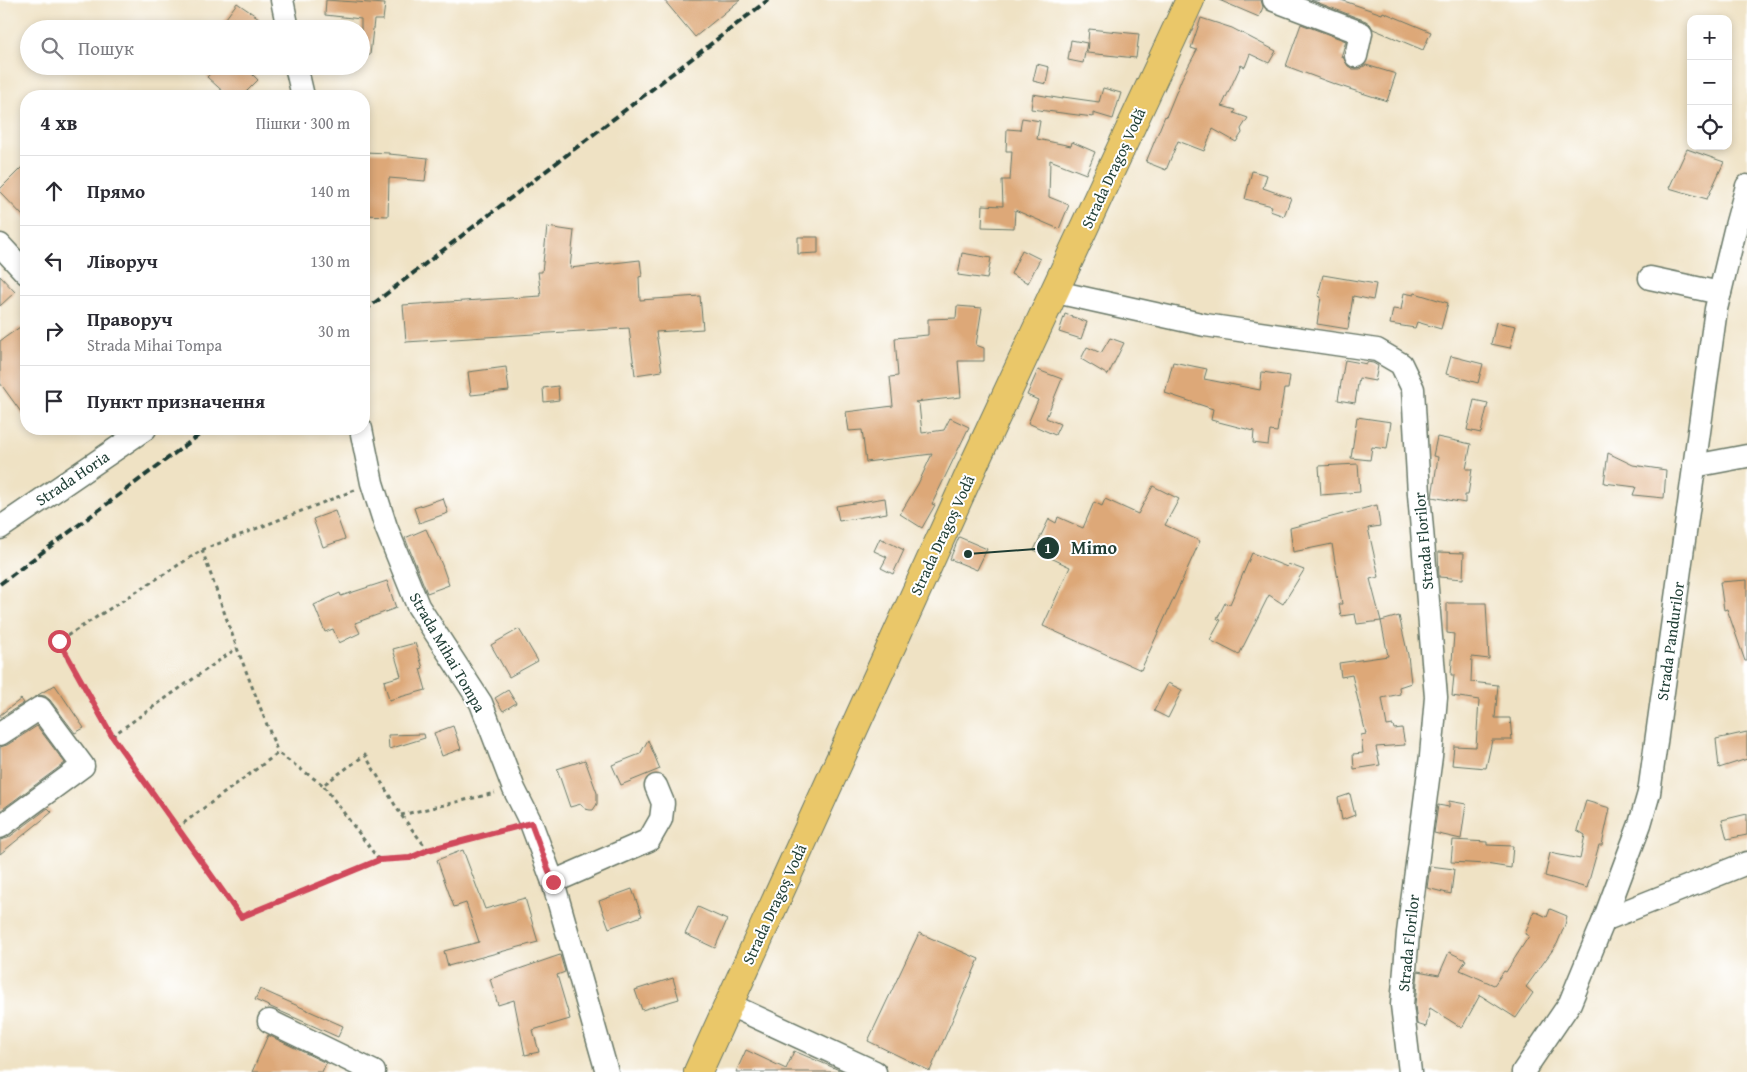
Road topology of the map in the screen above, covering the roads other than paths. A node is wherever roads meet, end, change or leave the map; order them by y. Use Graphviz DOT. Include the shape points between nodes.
graph roads {
  1 [pos="282,0"];
  2 [pos="1190,0"];
  3 [pos="1274,0"];
  4 [pos="286,20"];
  5 [pos="1356,56"];
  6 [pos="298,75"];
  7 [pos="302,90"];
  8 [pos="1747,186"];
  9 [pos="0,245"];
  10 [pos="1739,252"];
  11 [pos="20,267"];
  12 [pos="1650,278"];
  13 [pos="1056,292"];
  14 [pos="1720,293"];
  15 [pos="137,435"];
  16 [pos="362,435"];
  17 [pos="1747,456"];
  18 [pos="1694,466"];
  19 [pos="0,528"];
  20 [pos="0,734"];
  21 [pos="656,786"];
  22 [pos="0,827"];
  23 [pos="1747,863"];
  24 [pos="553,882"];
  25 [pos="1604,920"];
  26 [pos="728,1004"];
  27 [pos="269,1021"];
  28 [pos="374,1072"];
  29 [pos="607,1072"];
  30 [pos="698,1072"];
  31 [pos="875,1072"];
  32 [pos="1410,1072"];
  33 [pos="1523,1072"];
  1 -- 4 [label="street"];
  2 -- 13 [label="main road, Strada Dragoș Vodă"];
  3 -- 5 [label="street" via="1361,33"];
  6 -- 7 [label="street"];
  8 -- 10 [label="street, Strada Pandurilor" via="1736,226"];
  9 -- 11 [label="street"];
  10 -- 14 [label="street, Strada Pandurilor"];
  12 -- 14 [label="street"];
  13 -- 26 [label="main road, Strada Dragoș Vodă"];
  13 -- 32 [label="street, Strada Florilor" via="1205,325 1377,350 1401,364 1413,389 1436,697 1402,1005"];
  14 -- 18 [label="street, Strada Pandurilor"];
  15 -- 19 [label="street, Strada Horia"];
  16 -- 24 [label="street, Strada Mihai Tompa" via="372,483 386,527 418,606 481,703"];
  17 -- 18 [label="street"];
  18 -- 25 [label="street, Strada Pandurilor" via="1649,793"];
  20 -- 22 [label="street" via="40,708 83,766"];
  21 -- 24 [label="street" via="663,803 661,819 649,840"];
  23 -- 25 [label="street"];
  24 -- 29 [label="street, Strada Mihai Tompa"];
  25 -- 33 [label="street, Strada Pandurilor" via="1570,1002"];
  26 -- 30 [label="main road, Strada Dragoș Vodă"];
  26 -- 31 [label="street"];
  27 -- 28 [label="street"];
}
